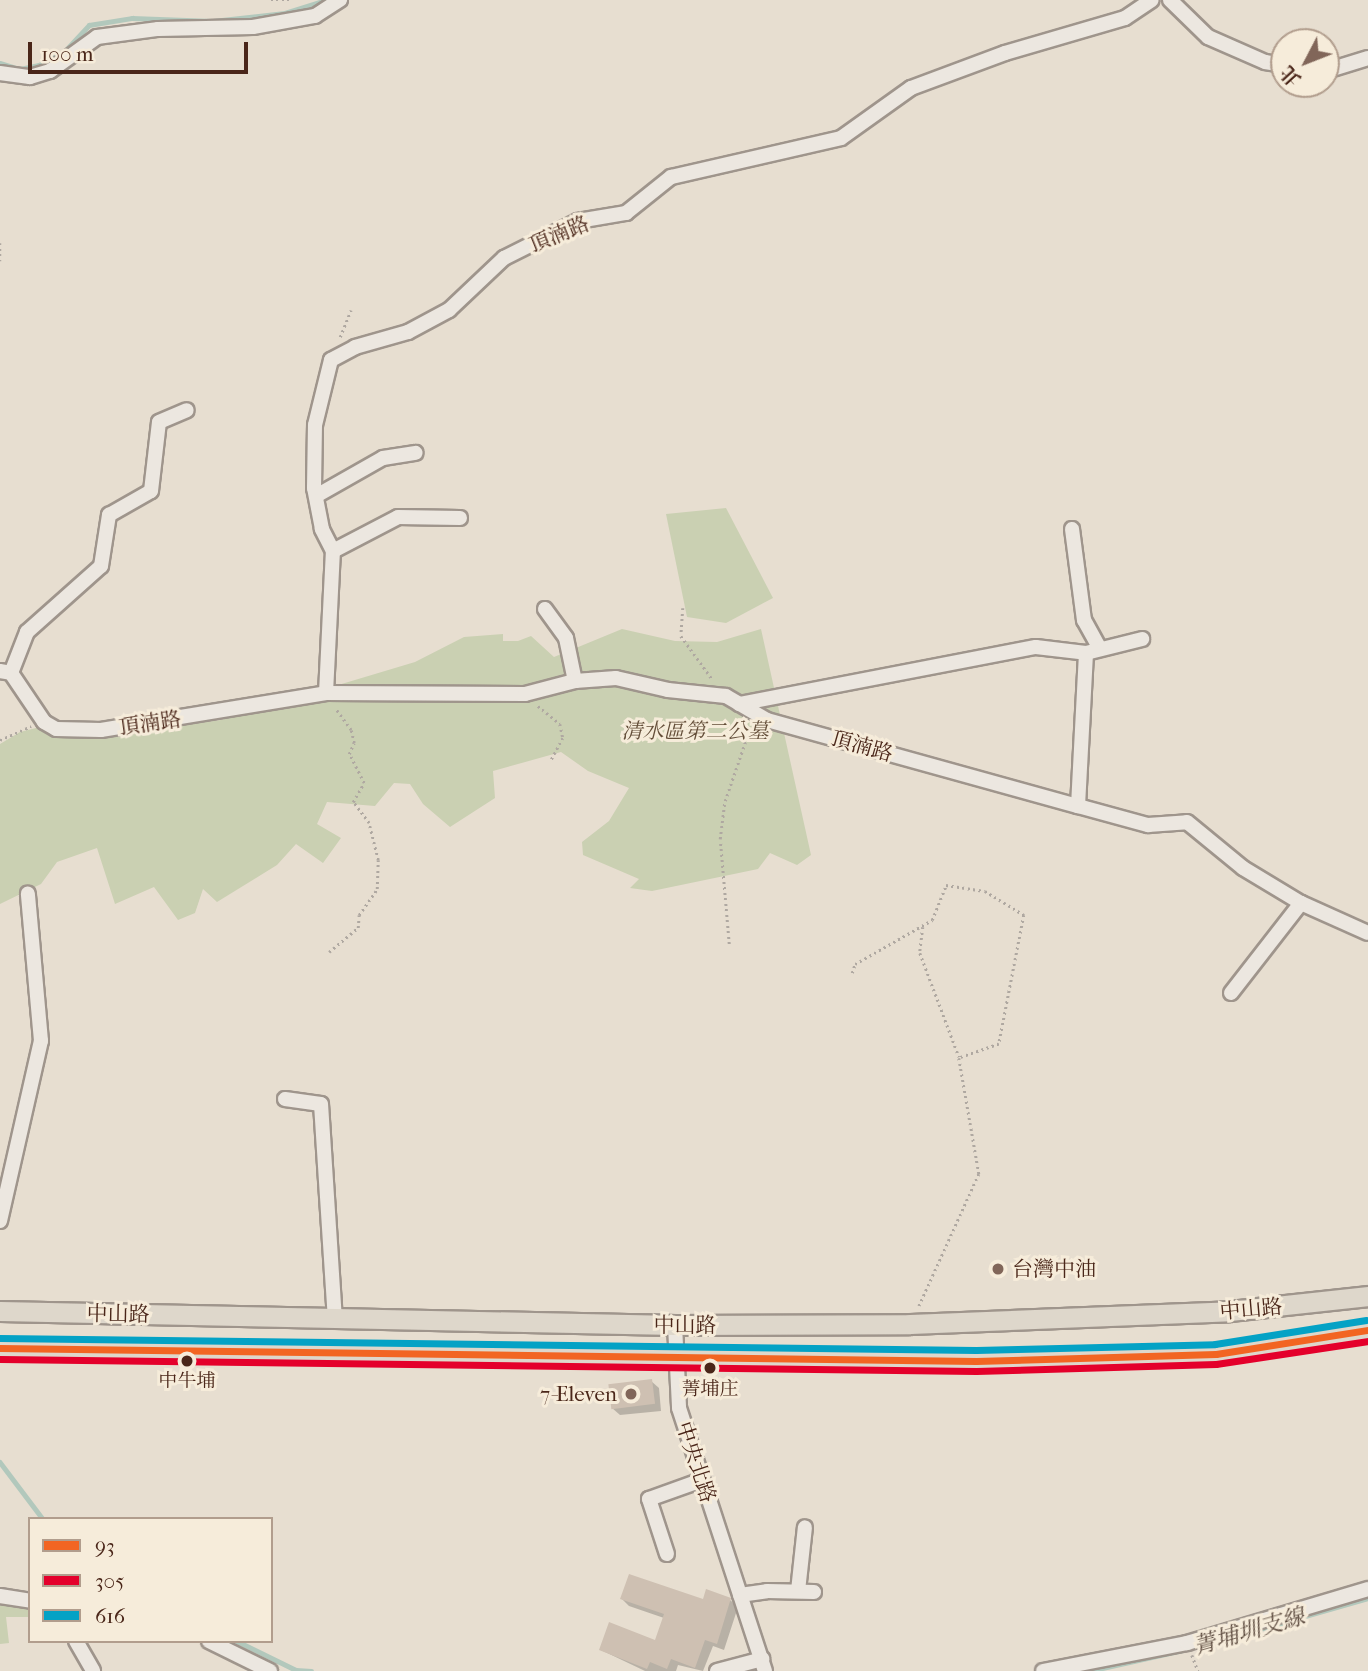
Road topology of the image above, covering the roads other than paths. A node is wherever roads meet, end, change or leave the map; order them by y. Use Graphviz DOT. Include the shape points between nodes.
graph roads {
  1 [pos="340,0"];
  2 [pos="1152,0"];
  3 [pos="1170,0"];
  4 [pos="1368,58"];
  5 [pos="1270,63"];
  6 [pos="1340,67"];
  7 [pos="0,73"];
  8 [pos="187,410"];
  9 [pos="416,453"];
  10 [pos="316,496"];
  11 [pos="460,518"];
  12 [pos="1072,529"];
  13 [pos="333,551"];
  14 [pos="545,609"];
  15 [pos="1142,639"];
  16 [pos="1093,651"];
  17 [pos="6,672"];
  18 [pos="575,681"];
  19 [pos="326,693"];
  20 [pos="739,704"];
  21 [pos="1078,806"];
  22 [pos="28,894"];
  23 [pos="1301,904"];
  24 [pos="1368,933"];
  25 [pos="1231,993"];
  26 [pos="285,1099"];
  27 [pos="0,1221"];
  28 [pos="1368,1296"];
  29 [pos="0,1311"];
  30 [pos="335,1318"];
  31 [pos="675,1325"];
  32 [pos="1368,1330"];
  33 [pos="0,1348"];
  34 [pos="674,1359"];
  35 [pos="702,1480"];
  36 [pos="805,1527"];
  37 [pos="667,1554"];
  38 [pos="1368,1589"];
  39 [pos="798,1591"];
  40 [pos="814,1592"];
  41 [pos="740,1595"];
  42 [pos="0,1597"];
  43 [pos="28,1601"];
  44 [pos="77,1643"];
  45 [pos="213,1643"];
  46 [pos="763,1665"];
  47 [pos="93,1671"];
  48 [pos="270,1671"];
  49 [pos="717,1671"];
  50 [pos="1044,1671"];
  1 -- 7 [label="street" via="315,16 253,27 158,29 97,37 50,71 30,77"];
  2 -- 10 [label="street, 頂湳路" via="1125,18 1005,53 911,88 841,138 671,177 626,213 578,221 504,258 449,310 419,327 331,360 315,425"];
  3 -- 5 [label="street" via="1208,37"];
  4 -- 6 [label="street"];
  8 -- 17 [label="street" via="159,422 151,491 109,515 102,566 27,632"];
  9 -- 10 [label="street" via="383,458"];
  10 -- 13 [label="street" via="322,529"];
  11 -- 13 [label="street" via="398,517"];
  12 -- 16 [label="street" via="1084,620"];
  13 -- 19 [label="street"];
  14 -- 18 [label="street" via="566,638"];
  15 -- 16 [label="street"];
  16 -- 20 [label="street" via="1036,648"];
  16 -- 21 [label="street"];
  17 -- 19 [label="street, 頂湳路" via="44,722 56,729 101,730"];
  18 -- 19 [label="street, 頂湳路" via="525,694"];
  18 -- 20 [label="street, 頂湳路" via="616,678 726,696"];
  20 -- 21 [label="street, 頂湳路" via="753,715"];
  21 -- 23 [label="street, 頂湳路" via="1148,825 1187,822 1243,869"];
  22 -- 27 [label="street" via="41,1041"];
  23 -- 24 [label="street, 頂湳路"];
  23 -- 25 [label="street"];
  26 -- 30 [label="street" via="321,1104"];
  28 -- 31 [label="main road, 中山路" via="1230,1311 910,1324"];
  29 -- 30 [label="main road, 中山路"];
  30 -- 31 [label="main road, 中山路"];
  31 -- 34 [label="street, 中央北路"];
  32 -- 34 [label="main road, 中山路" via="1216,1354 976,1361"];
  33 -- 34 [label="main road, 中山路"];
  34 -- 35 [label="street, 中央北路" via="679,1408"];
  35 -- 37 [label="street" via="649,1499"];
  35 -- 41 [label="street, 中央北路"];
  36 -- 39 [label="street"];
  38 -- 50 [label="street" via="1187,1643"];
  39 -- 40 [label="street"];
  39 -- 41 [label="street"];
  41 -- 46 [label="street, 中央北路"];
  42 -- 43 [label="street"];
  44 -- 47 [label="street"];
  45 -- 48 [label="street"];
  46 -- 49 [label="street"];
}
